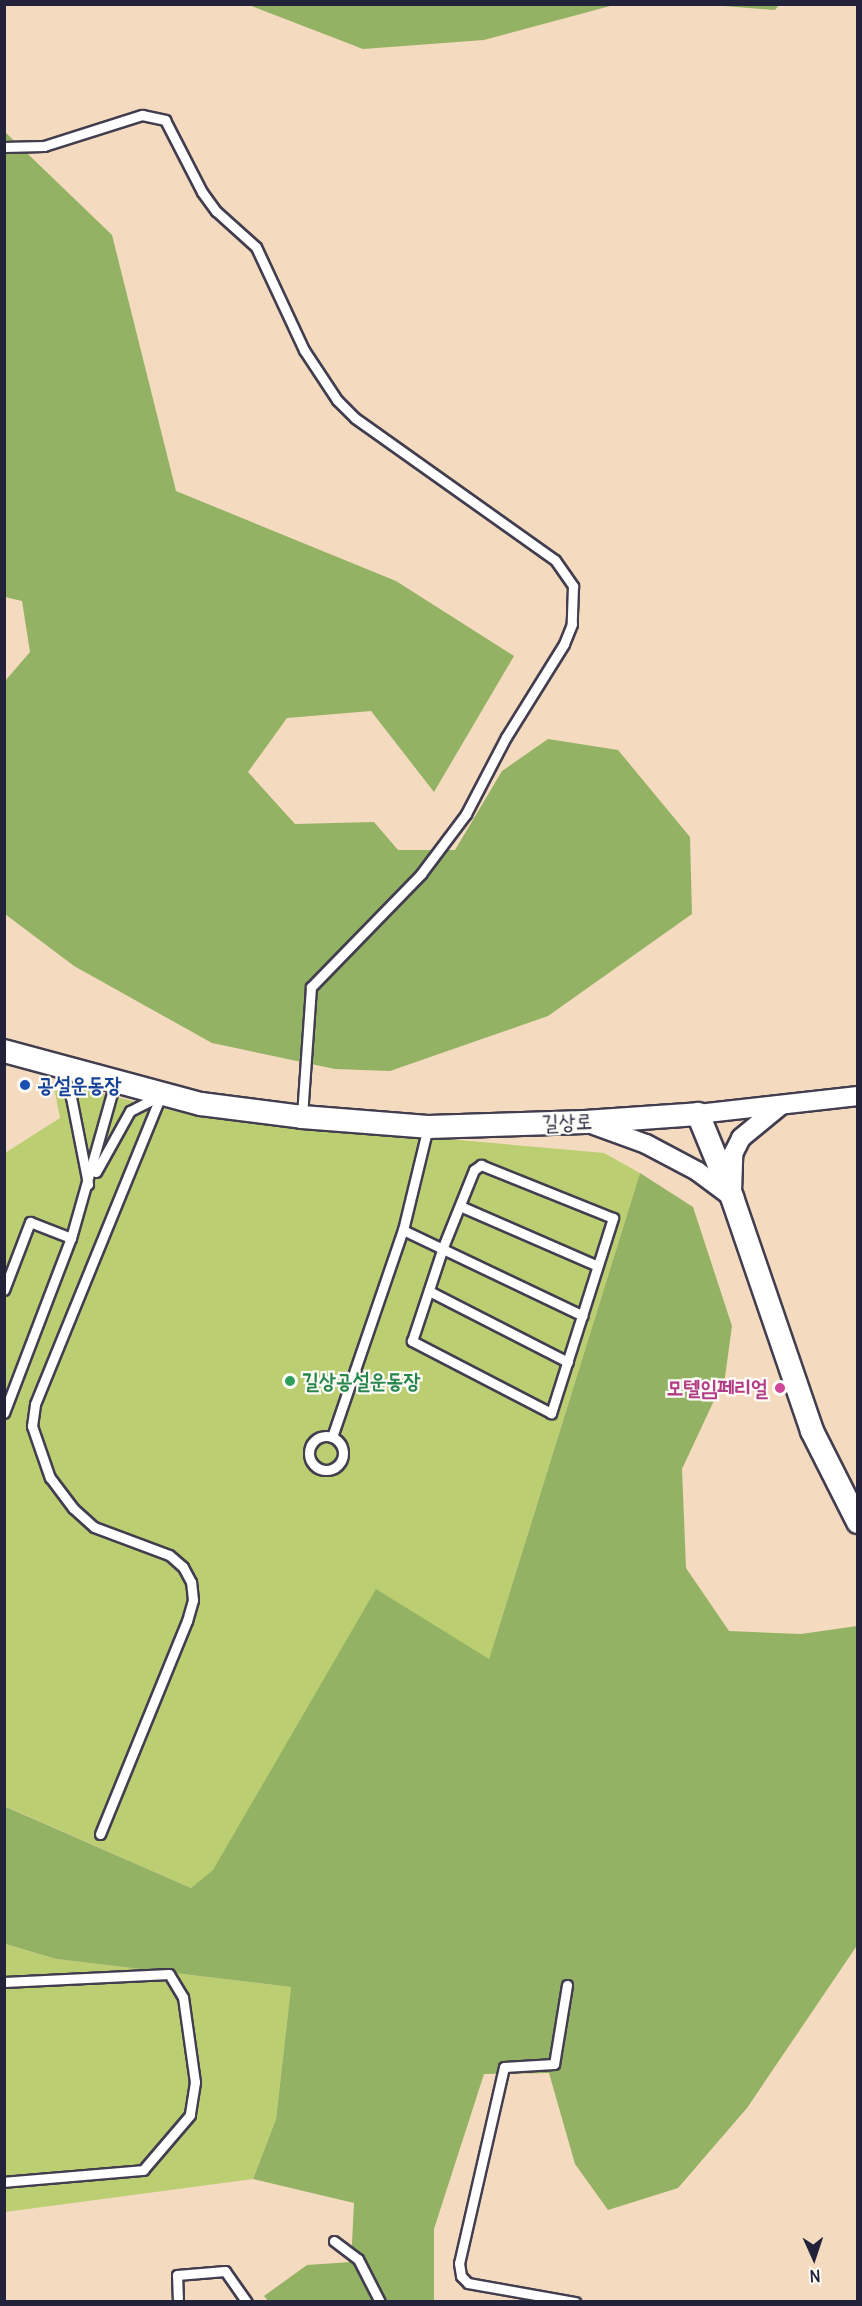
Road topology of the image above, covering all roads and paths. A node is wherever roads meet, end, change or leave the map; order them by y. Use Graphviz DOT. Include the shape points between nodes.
graph roads {
  1 [pos="4,147"];
  2 [pos="4,1051"];
  3 [pos="53,1065"];
  4 [pos="115,1083"];
  5 [pos="161,1095"];
  6 [pos="858,1096"];
  7 [pos="783,1104"];
  8 [pos="698,1114"];
  9 [pos="302,1117"];
  10 [pos="585,1122"];
  11 [pos="428,1127"];
  12 [pos="88,1186"];
  13 [pos="732,1197"];
  14 [pos="460,1206"];
  15 [pos="404,1230"];
  16 [pos="71,1238"];
  17 [pos="443,1247"];
  18 [pos="598,1266"];
  19 [pos="4,1290"];
  20 [pos="429,1291"];
  21 [pos="583,1316"];
  22 [pos="568,1362"];
  23 [pos="4,1413"];
  24 [pos="333,1437"];
  25 [pos="858,1522"];
  26 [pos="100,1834"];
  27 [pos="4,1982"];
  28 [pos="567,1985"];
  29 [pos="4,2182"];
  30 [pos="334,2241"];
  31 [pos="178,2301"];
  32 [pos="247,2301"];
  33 [pos="380,2301"];
  34 [pos="575,2301"];
  1 -- 9 [label="lane" via="44,146 142,115 165,120 202,192 216,211 256,248 304,350 337,400 355,418 555,560 573,586 575,604 564,644 466,814 421,874 311,987"];
  2 -- 3 [label="street, 길상로"];
  3 -- 4 [label="street, 길상로"];
  3 -- 12 [label="lane" via="66,1080 71,1097"];
  4 -- 5 [label="street, 길상로"];
  4 -- 12 [label="lane"];
  5 -- 9 [label="street, 길상로"];
  5 -- 12 [label="lane" via="130,1111"];
  5 -- 26 [label="lane" via="35,1404 32,1426 50,1478 73,1508 94,1527 169,1555 183,1567 191,1582 193,1600 187,1621"];
  6 -- 7 [label="street"];
  7 -- 8 [label="street"];
  7 -- 13 [label="street" via="741,1138 733,1154"];
  8 -- 10 [label="street, 길상로"];
  8 -- 13 [label="street"];
  9 -- 11 [label="street, 길상로"];
  10 -- 11 [label="street, 길상로"];
  10 -- 13 [label="street" via="646,1144 697,1171"];
  11 -- 15 [label="lane"];
  12 -- 16 [label="lane"];
  13 -- 25 [label="street" via="812,1431"];
  14 -- 17 [label="lane"];
  14 -- 18 [label="lane"];
  14 -- 18 [label="lane" via="474,1170 488,1165 613,1218"];
  15 -- 17 [label="lane"];
  15 -- 24 [label="lane"];
  16 -- 19 [label="lane" via="30,1222"];
  16 -- 23 [label="lane"];
  17 -- 20 [label="lane"];
  17 -- 21 [label="lane"];
  18 -- 21 [label="lane"];
  20 -- 22 [label="lane"];
  20 -- 22 [label="lane" via="412,1341 551,1413"];
  21 -- 22 [label="lane"];
  27 -- 29 [label="lane" via="169,1974 183,1997 195,2082 190,2115 143,2170"];
  28 -- 34 [label="lane" via="554,2064 504,2067 459,2263 461,2276 468,2283"];
  30 -- 33 [label="lane" via="358,2259"];
  31 -- 32 [label="lane" via="177,2275 225,2271"];
}
